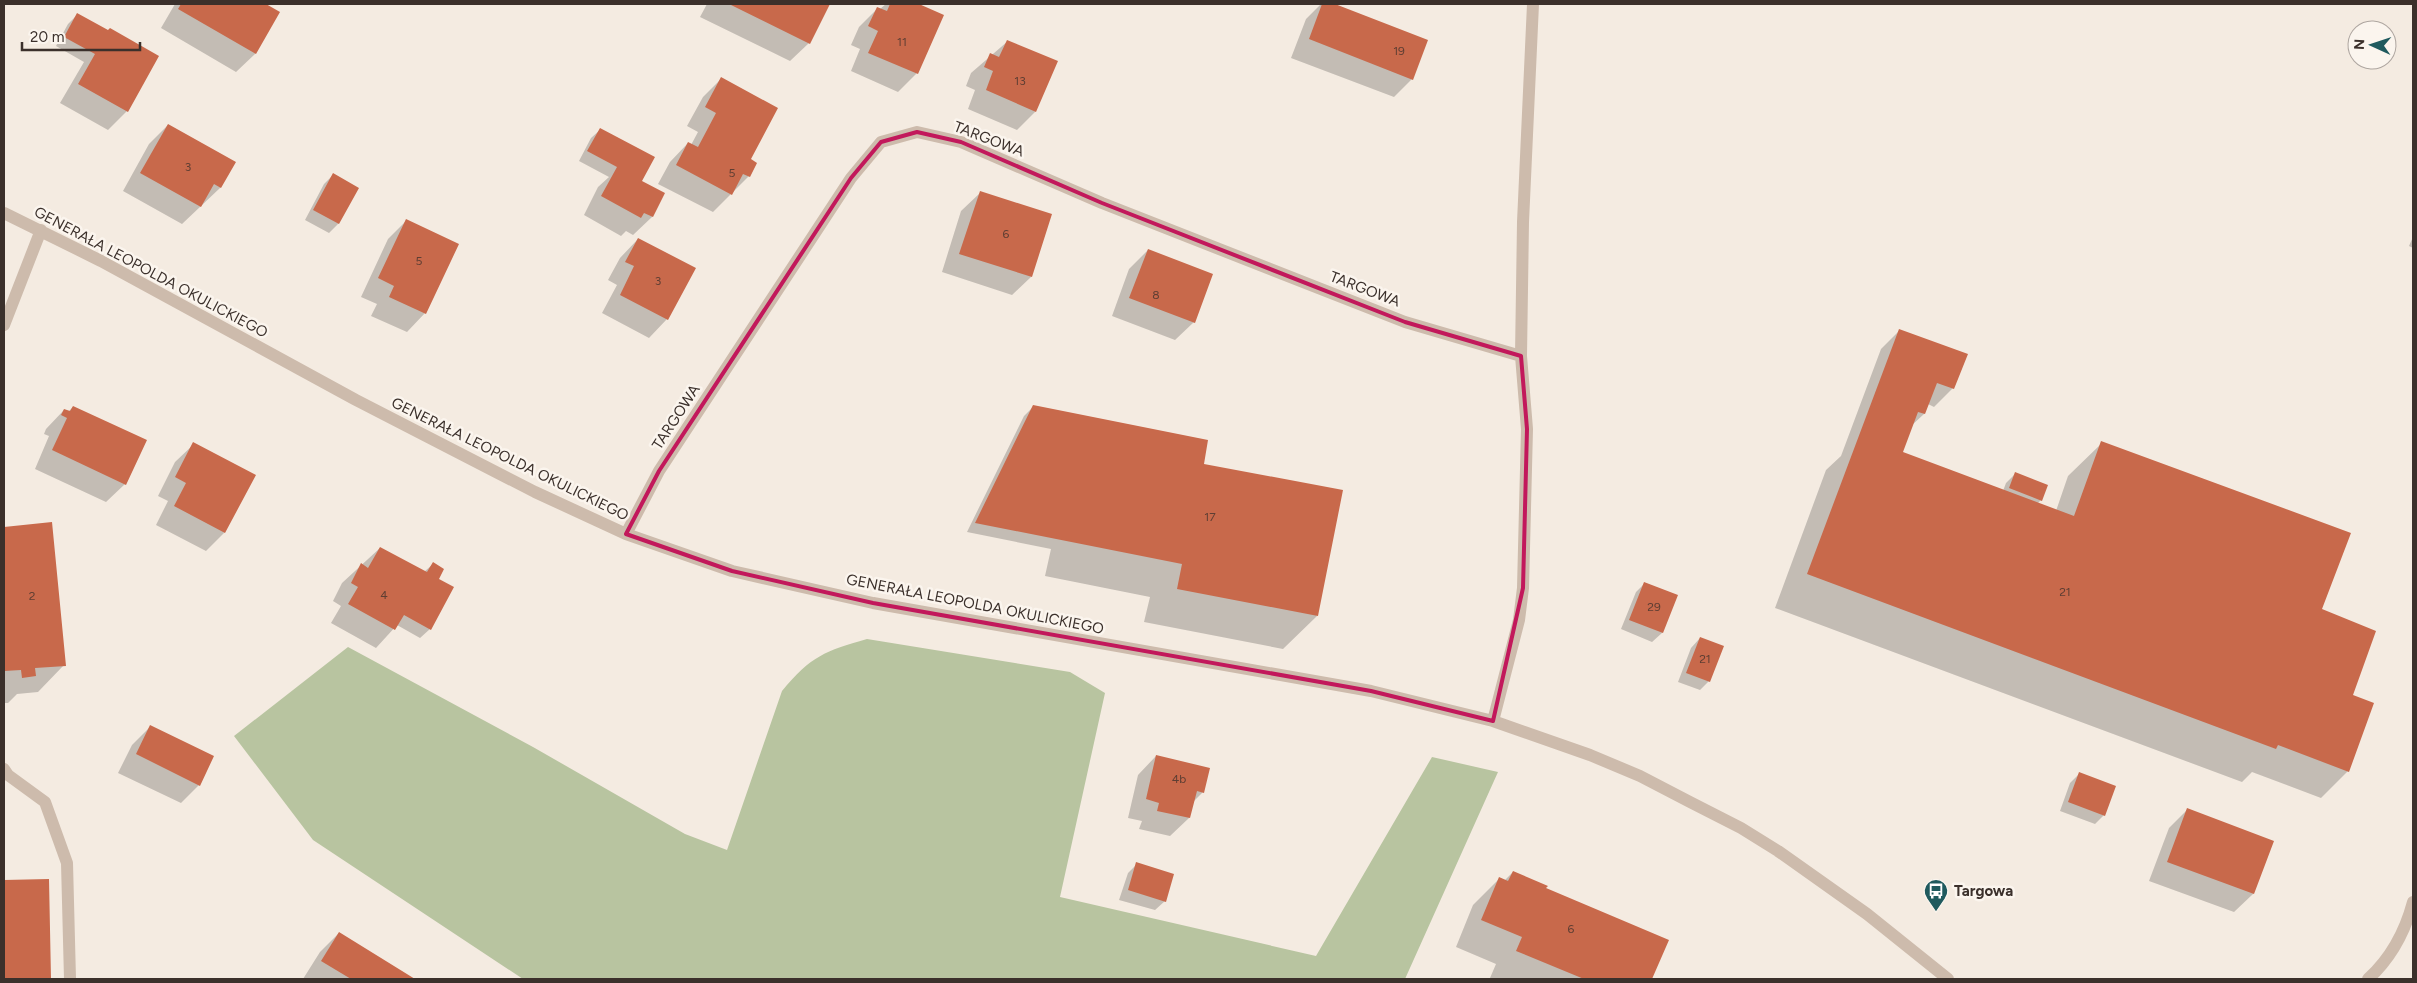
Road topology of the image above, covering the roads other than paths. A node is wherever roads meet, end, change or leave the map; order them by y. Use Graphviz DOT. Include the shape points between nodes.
graph roads {
  1 [pos="1533,4"];
  2 [pos="4,213"];
  3 [pos="41,230"];
  4 [pos="4,325"];
  5 [pos="1521,356"];
  6 [pos="626,534"];
  7 [pos="1493,721"];
  8 [pos="4,769"];
  9 [pos="2413,902"];
  10 [pos="70,979"];
  11 [pos="1948,979"];
  12 [pos="2368,979"];
  1 -- 5 [label="street" via="1523,222"];
  2 -- 3 [label="street, GENERAŁA LEOPOLDA OKULICKIEGO"];
  3 -- 4 [label="street"];
  3 -- 6 [label="street, GENERAŁA LEOPOLDA OKULICKIEGO" via="365,405 535,492"];
  5 -- 6 [label="street, TARGOWA" via="1405,322 1102,203 961,142 917,132 881,142 851,178 659,471"];
  5 -- 7 [label="street" via="1527,429 1523,588 1519,620"];
  6 -- 7 [label="street, GENERAŁA LEOPOLDA OKULICKIEGO" via="732,571 873,603 1371,691"];
  7 -- 11 [label="street, GENERAŁA LEOPOLDA OKULICKIEGO" via="1640,776 1741,828 1868,914"];
  8 -- 10 [label="street" via="45,802 66,863"];
  9 -- 12 [label="street" via="2403,933 2392,952"];
}
